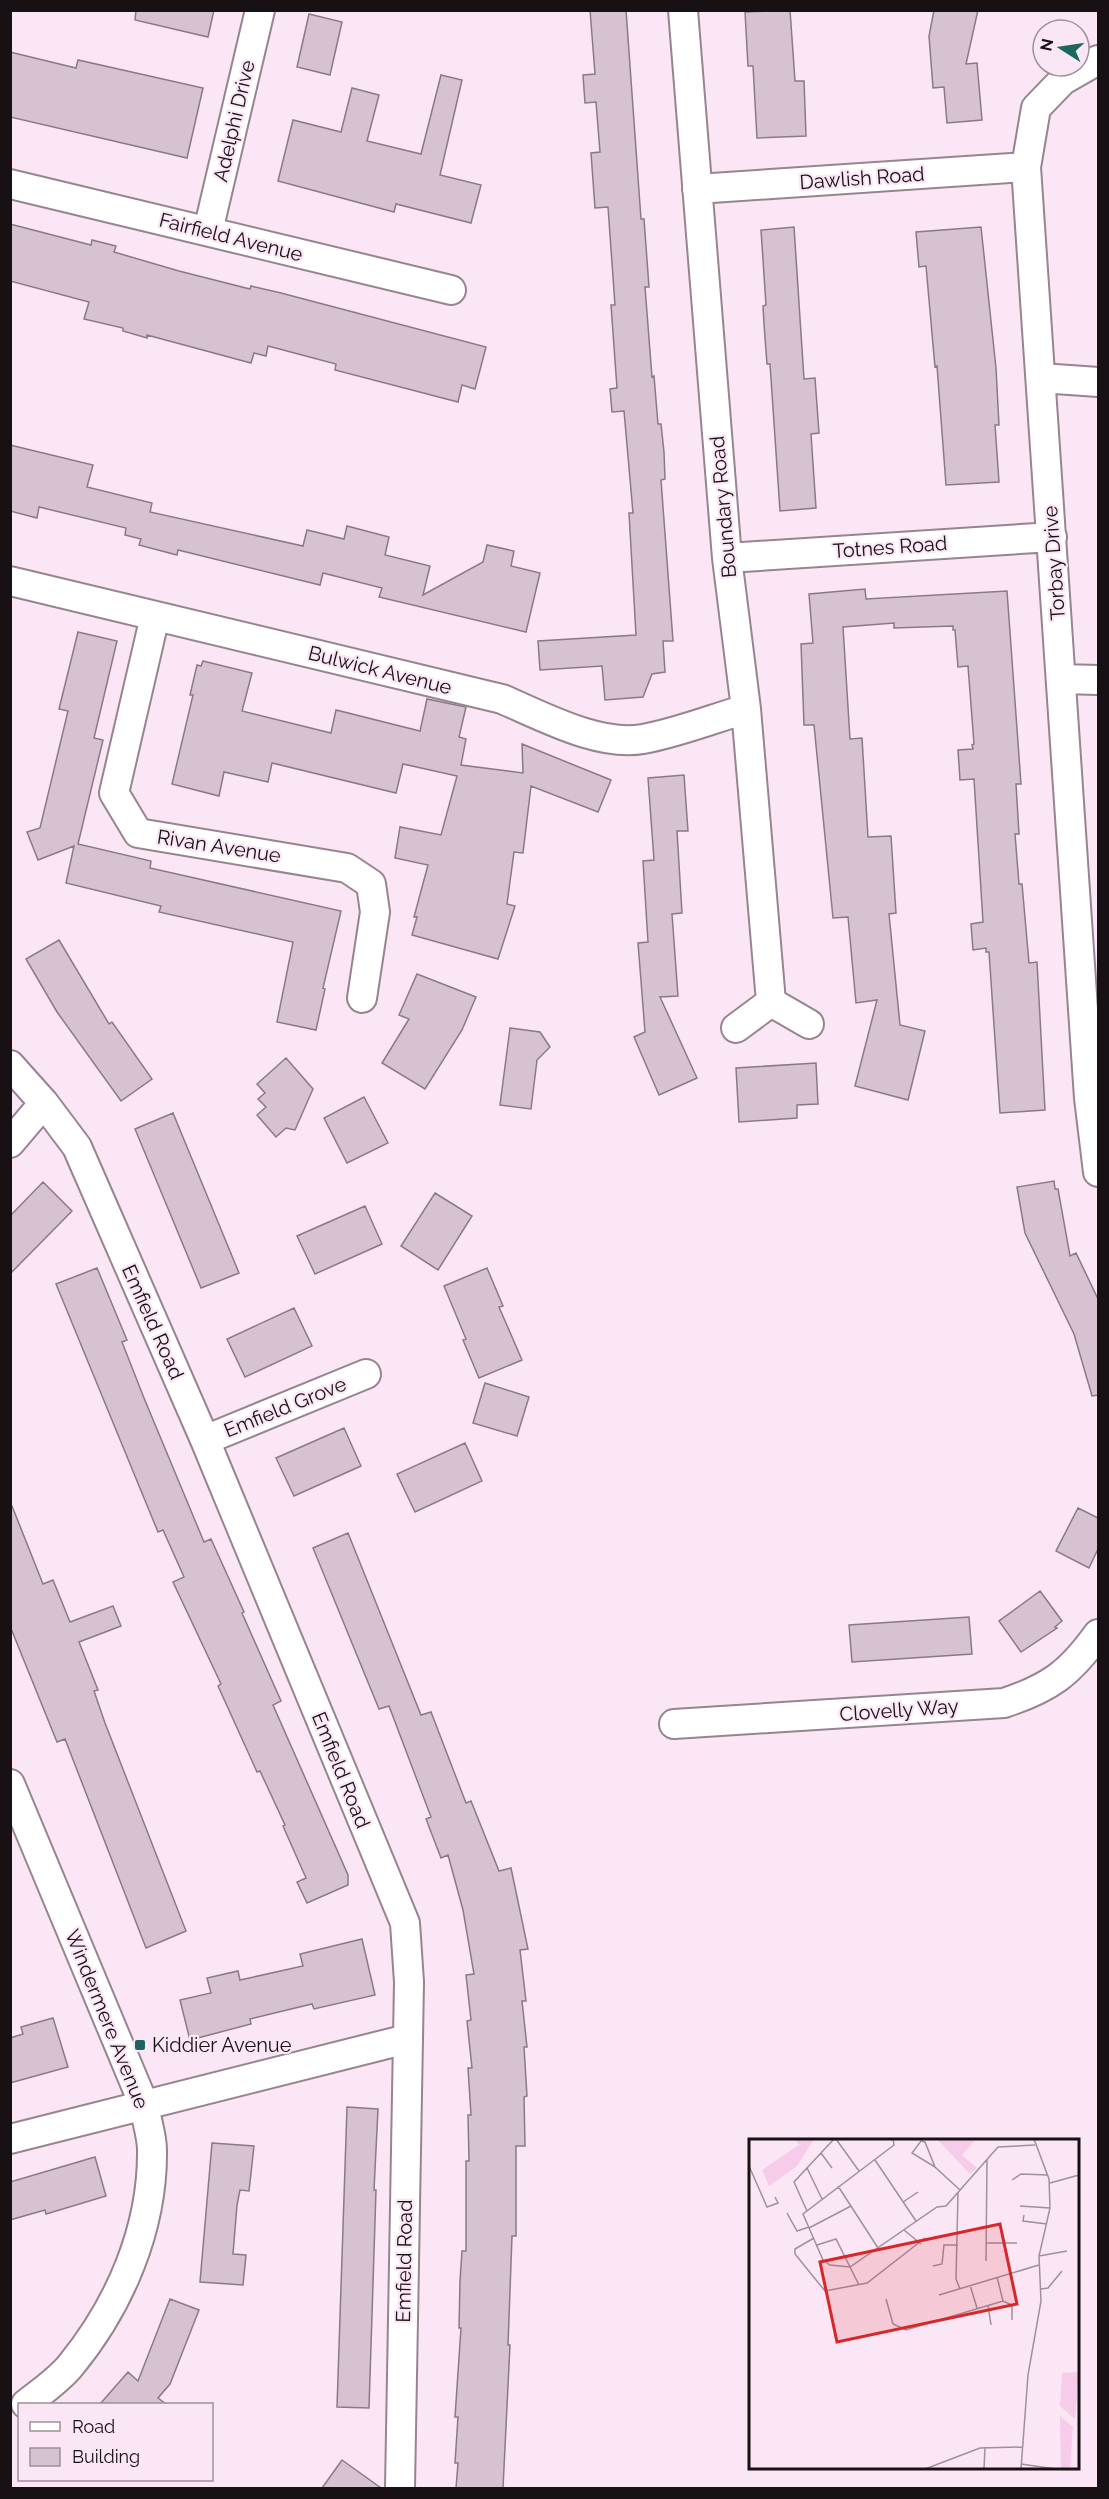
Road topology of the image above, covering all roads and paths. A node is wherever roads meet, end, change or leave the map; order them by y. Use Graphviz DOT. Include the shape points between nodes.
graph roads {
  1 [pos="260,10"];
  2 [pos="683,10"];
  3 [pos="1098,60"];
  4 [pos="1026,167"];
  5 [pos="10,184"];
  6 [pos="698,189"];
  7 [pos="208,231"];
  8 [pos="451,290"];
  9 [pos="1041,378"];
  10 [pos="1098,382"];
  11 [pos="1053,537"];
  12 [pos="727,558"];
  13 [pos="10,580"];
  14 [pos="154,615"];
  15 [pos="1062,679"];
  16 [pos="1098,680"];
  17 [pos="746,709"];
  18 [pos="362,998"];
  19 [pos="771,1002"];
  20 [pos="809,1023"];
  21 [pos="735,1028"];
  22 [pos="10,1065"];
  23 [pos="44,1103"];
  24 [pos="10,1143"];
  25 [pos="1098,1172"];
  26 [pos="366,1374"];
  27 [pos="205,1440"];
  28 [pos="1098,1634"];
  29 [pos="674,1724"];
  30 [pos="10,1784"];
  31 [pos="407,2038"];
  32 [pos="144,2105"];
  33 [pos="10,2139"];
  34 [pos="27,2403"];
  35 [pos="400,2488"];
  1 -- 7 [label="street, Adelphi Drive"];
  2 -- 6 [label="street, Boundary Road"];
  3 -- 4 [label="street, Torbay Drive" via="1063,80 1036,108"];
  4 -- 6 [label="street, Dawlish Road"];
  4 -- 9 [label="street, Torbay Drive"];
  5 -- 7 [label="street, Fairfield Avenue"];
  6 -- 12 [label="street, Boundary Road"];
  7 -- 8 [label="street, Fairfield Avenue"];
  9 -- 10 [label="street"];
  9 -- 11 [label="street, Torbay Drive"];
  11 -- 12 [label="street, Totnes Road"];
  11 -- 15 [label="street, Torbay Drive"];
  12 -- 17 [label="street, Boundary Road"];
  13 -- 14 [label="street, Bulwick Avenue"];
  14 -- 17 [label="street, Bulwick Avenue" via="502,699 606,738 642,739"];
  14 -- 18 [label="street, Rivan Avenue" via="114,793 138,833 347,868 371,884 375,912"];
  15 -- 16 [label="street"];
  15 -- 25 [label="street, Torbay Drive" via="1089,1098"];
  17 -- 19 [label="street, Boundary Road"];
  19 -- 20 [label="street"];
  19 -- 21 [label="street"];
  22 -- 23 [label="street, Emfield Road"];
  23 -- 24 [label="street"];
  23 -- 27 [label="street, Emfield Road" via="77,1147"];
  26 -- 27 [label="street, Emfield Grove"];
  27 -- 31 [label="street, Emfield Road" via="405,1923"];
  28 -- 29 [label="street, Clovelly Way" via="1079,1660 1054,1682 1004,1702"];
  30 -- 32 [label="street, Windermere Avenue"];
  31 -- 32 [label="street"];
  31 -- 35 [label="street, Emfield Road"];
  32 -- 33 [label="street"];
  32 -- 34 [label="street, Windermere Avenue" via="152,2148 148,2207 132,2264 104,2319 70,2366"];
}
